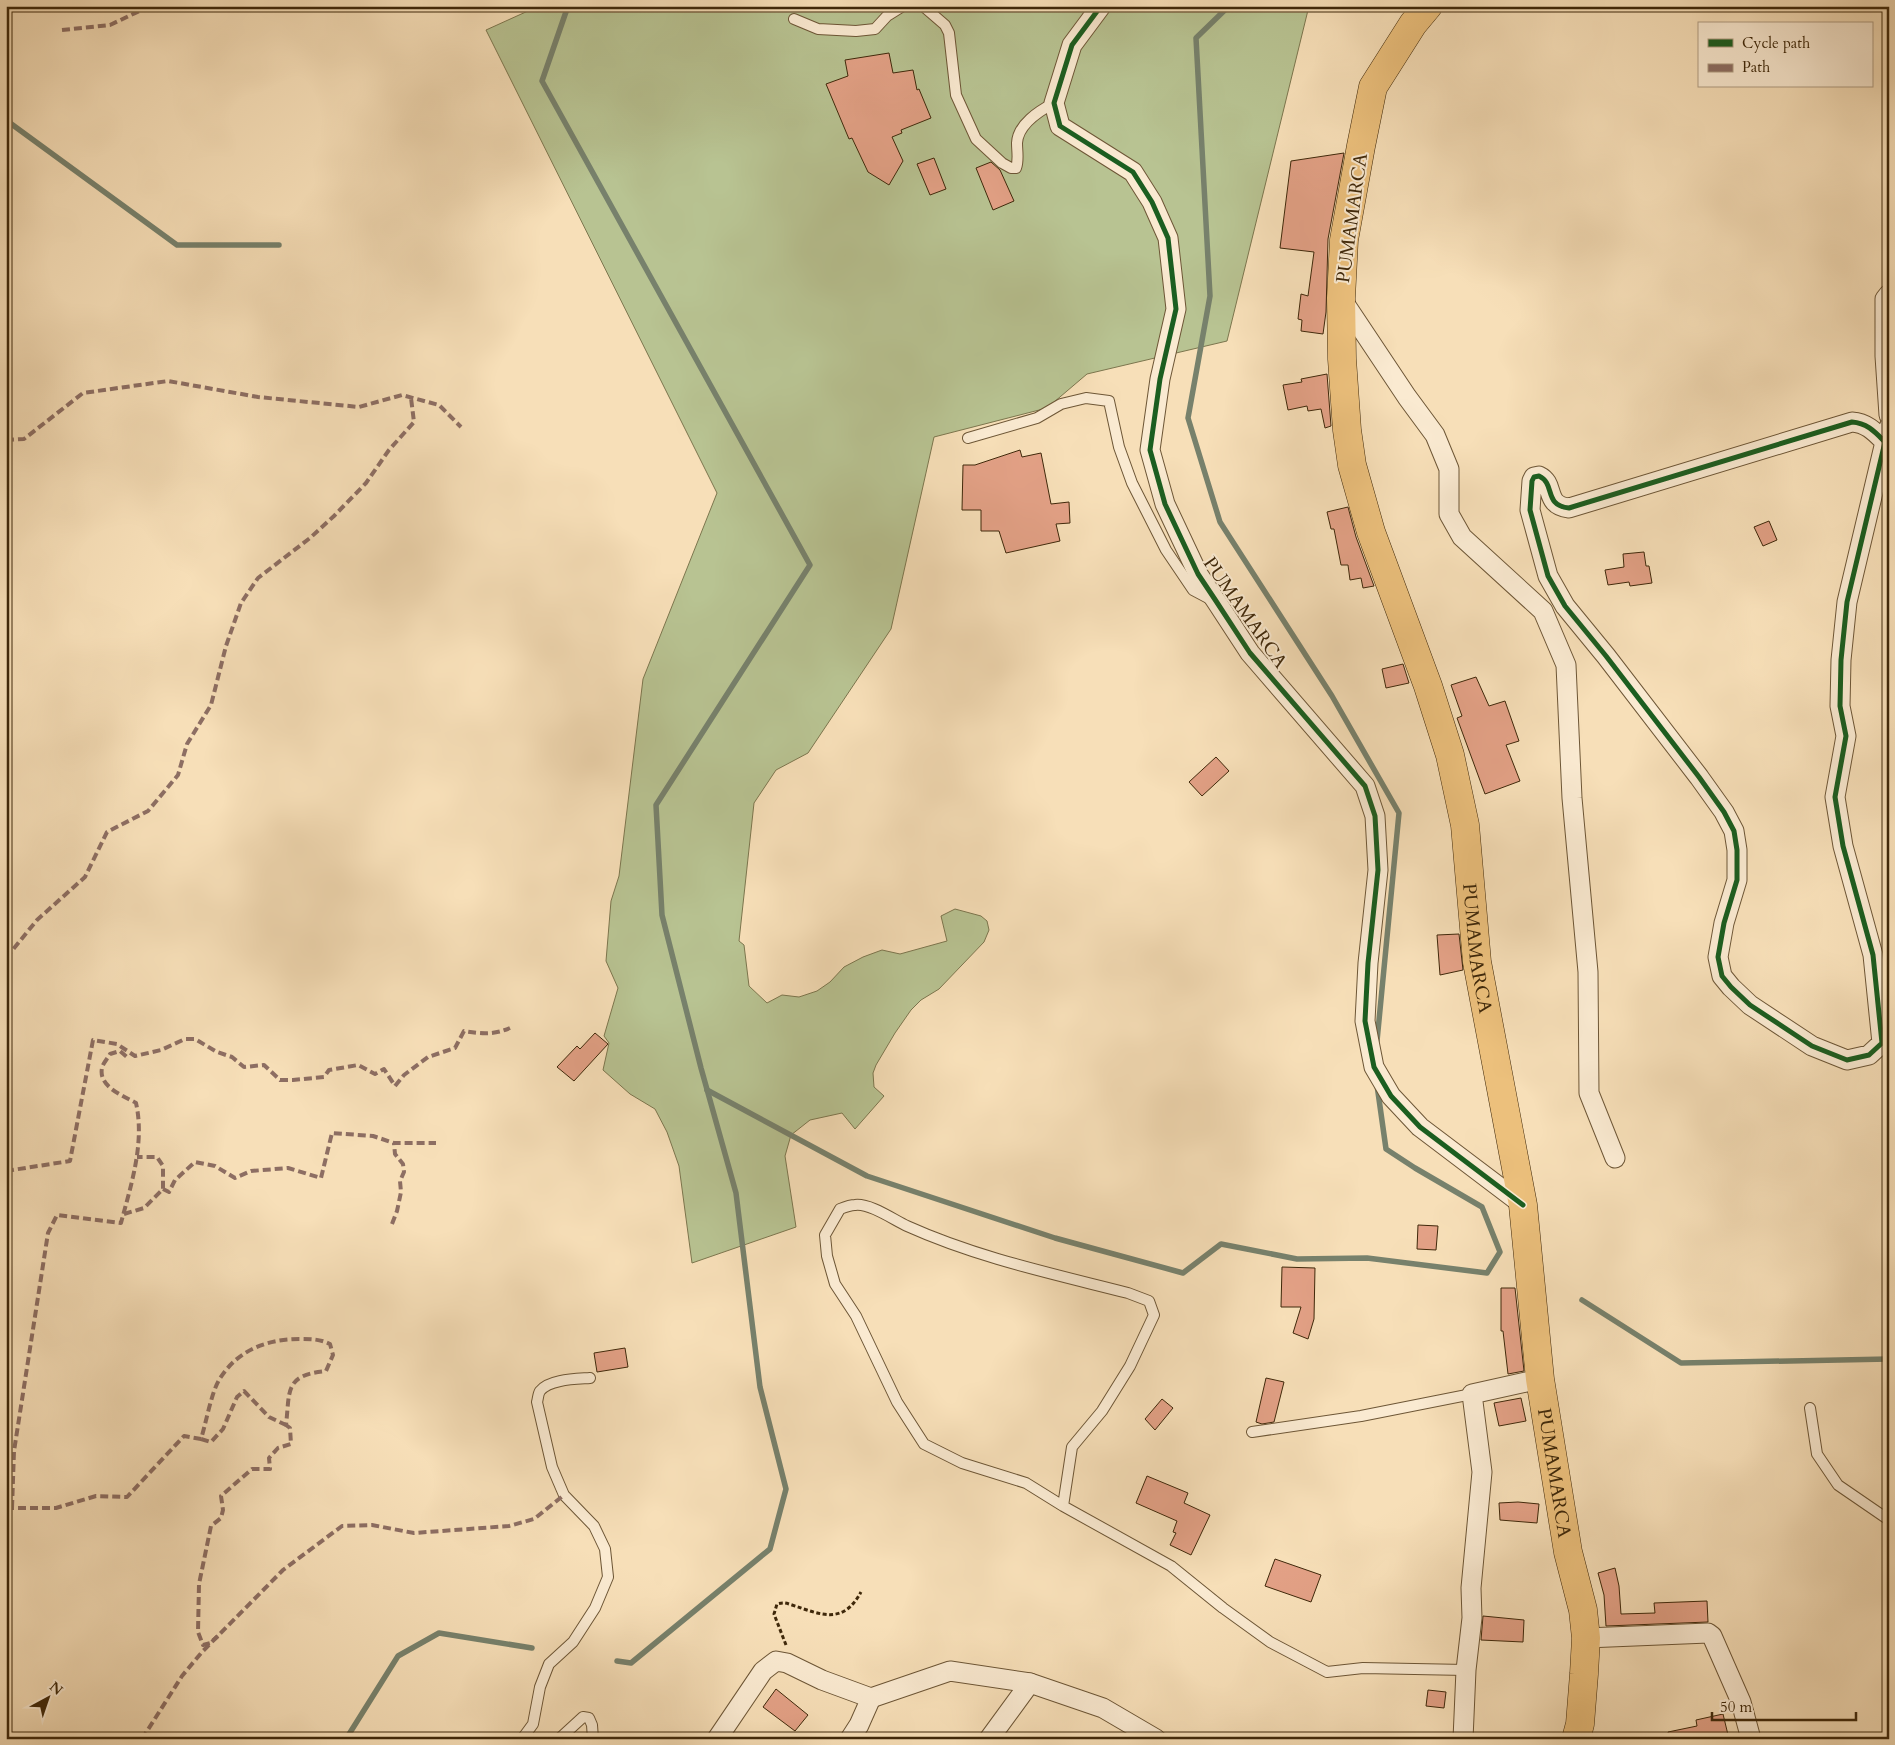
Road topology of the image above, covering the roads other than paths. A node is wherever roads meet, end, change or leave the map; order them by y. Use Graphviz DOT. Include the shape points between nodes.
graph roads {
  1 [pos="903,6"];
  2 [pos="923,6"];
  3 [pos="1101,6"];
  4 [pos="1428,6"];
  5 [pos="794,19"];
  6 [pos="1054,103"];
  7 [pos="1889,294"];
  8 [pos="1341,298"];
  9 [pos="1889,415"];
  10 [pos="1887,435"];
  11 [pos="968,438"];
  12 [pos="1216,601"];
  13 [pos="1565,606"];
  14 [pos="1544,611"];
  15 [pos="1615,1158"];
  16 [pos="1523,1205"];
  17 [pos="590,1378"];
  18 [pos="1540,1379"];
  19 [pos="1472,1394"];
  20 [pos="1810,1408"];
  21 [pos="1252,1432"];
  22 [pos="1063,1506"];
  23 [pos="1889,1520"];
  24 [pos="1586,1638"];
  25 [pos="1466,1670"];
  26 [pos="1030,1683"];
  27 [pos="871,1698"];
  28 [pos="522,1739"];
  29 [pos="559,1739"];
  30 [pos="593,1739"];
  31 [pos="717,1739"];
  32 [pos="850,1739"];
  33 [pos="989,1739"];
  34 [pos="1156,1739"];
  35 [pos="1464,1739"];
  36 [pos="1576,1739"];
  37 [pos="1750,1739"];
  1 -- 5 [label="lane" via="875,29 818,29"];
  2 -- 6 [label="lane" via="950,33 956,95 976,139 1002,163 1016,168 1018,137 1028,121"];
  3 -- 6 [label="street" via="1072,45"];
  4 -- 8 [label="main road, PUMAMARCA" via="1374,87 1344,240"];
  6 -- 12 [label="street, PUMAMARCA" via="1060,126 1133,172 1152,202 1168,238 1176,309 1160,379 1150,450 1165,504 1198,574"];
  7 -- 9 [label="street" via="1885,299 1885,356"];
  8 -- 14 [label="street" via="1435,435 1448,469 1449,514 1462,537"];
  8 -- 16 [label="main road, PUMAMARCA" via="1347,430 1352,465 1371,532 1450,755 1465,825 1477,962"];
  10 -- 13 [label="street" via="1852,422 1569,508 1560,507 1552,500 1543,478 1534,477 1530,510 1548,576"];
  10 -- 13 [label="street" via="1848,602 1841,660 1840,706 1846,736 1835,797 1842,846 1873,955 1882,1042 1870,1055 1847,1060 1812,1046 1750,1005 1722,976 1718,957 1737,880 1738,850 1734,831 1699,777"];
  11 -- 12 [label="lane" via="1037,418 1060,404 1086,398 1109,401 1119,447 1132,483 1166,550 1193,590"];
  12 -- 16 [label="street, PUMAMARCA" via="1250,653 1365,786 1376,816 1378,870 1365,1022 1374,1067 1391,1096 1420,1127"];
  13 -- 14 [label="street"];
  14 -- 15 [label="street" via="1566,665 1572,798 1588,972 1589,1094"];
  16 -- 18 [label="main road, PUMAMARCA"];
  17 -- 28 [label="lane" via="546,1385 539,1392 537,1402 552,1467 564,1495 594,1526 605,1549 608,1577 595,1608 573,1642 549,1664 540,1687 533,1724"];
  18 -- 19 [label="street"];
  18 -- 24 [label="main road, PUMAMARCA" via="1568,1552"];
  19 -- 21 [label="lane" via="1361,1416"];
  19 -- 25 [label="street" via="1482,1472"];
  20 -- 23 [label="lane" via="1817,1454 1838,1485"];
  22 -- 22 [label="lane" via="1026,1483 962,1463 924,1444 897,1402 856,1316 834,1284 826,1235 840,1209 857,1204 979,1254 1150,1301 1154,1315 1130,1366 1102,1411 1072,1447"];
  22 -- 25 [label="lane" via="1171,1566 1270,1642 1327,1672 1364,1668"];
  24 -- 36 [label="main road, PUMAMARCA" via="1580,1724"];
  24 -- 37 [label="street" via="1712,1636 1741,1702"];
  25 -- 35 [label="street"];
  26 -- 27 [label="street" via="950,1671"];
  26 -- 33 [label="street"];
  26 -- 34 [label="street" via="1103,1708"];
  27 -- 31 [label="street" via="776,1661 763,1670"];
  27 -- 32 [label="street"];
  29 -- 30 [label="lane" via="583,1717 589,1718"];
}
